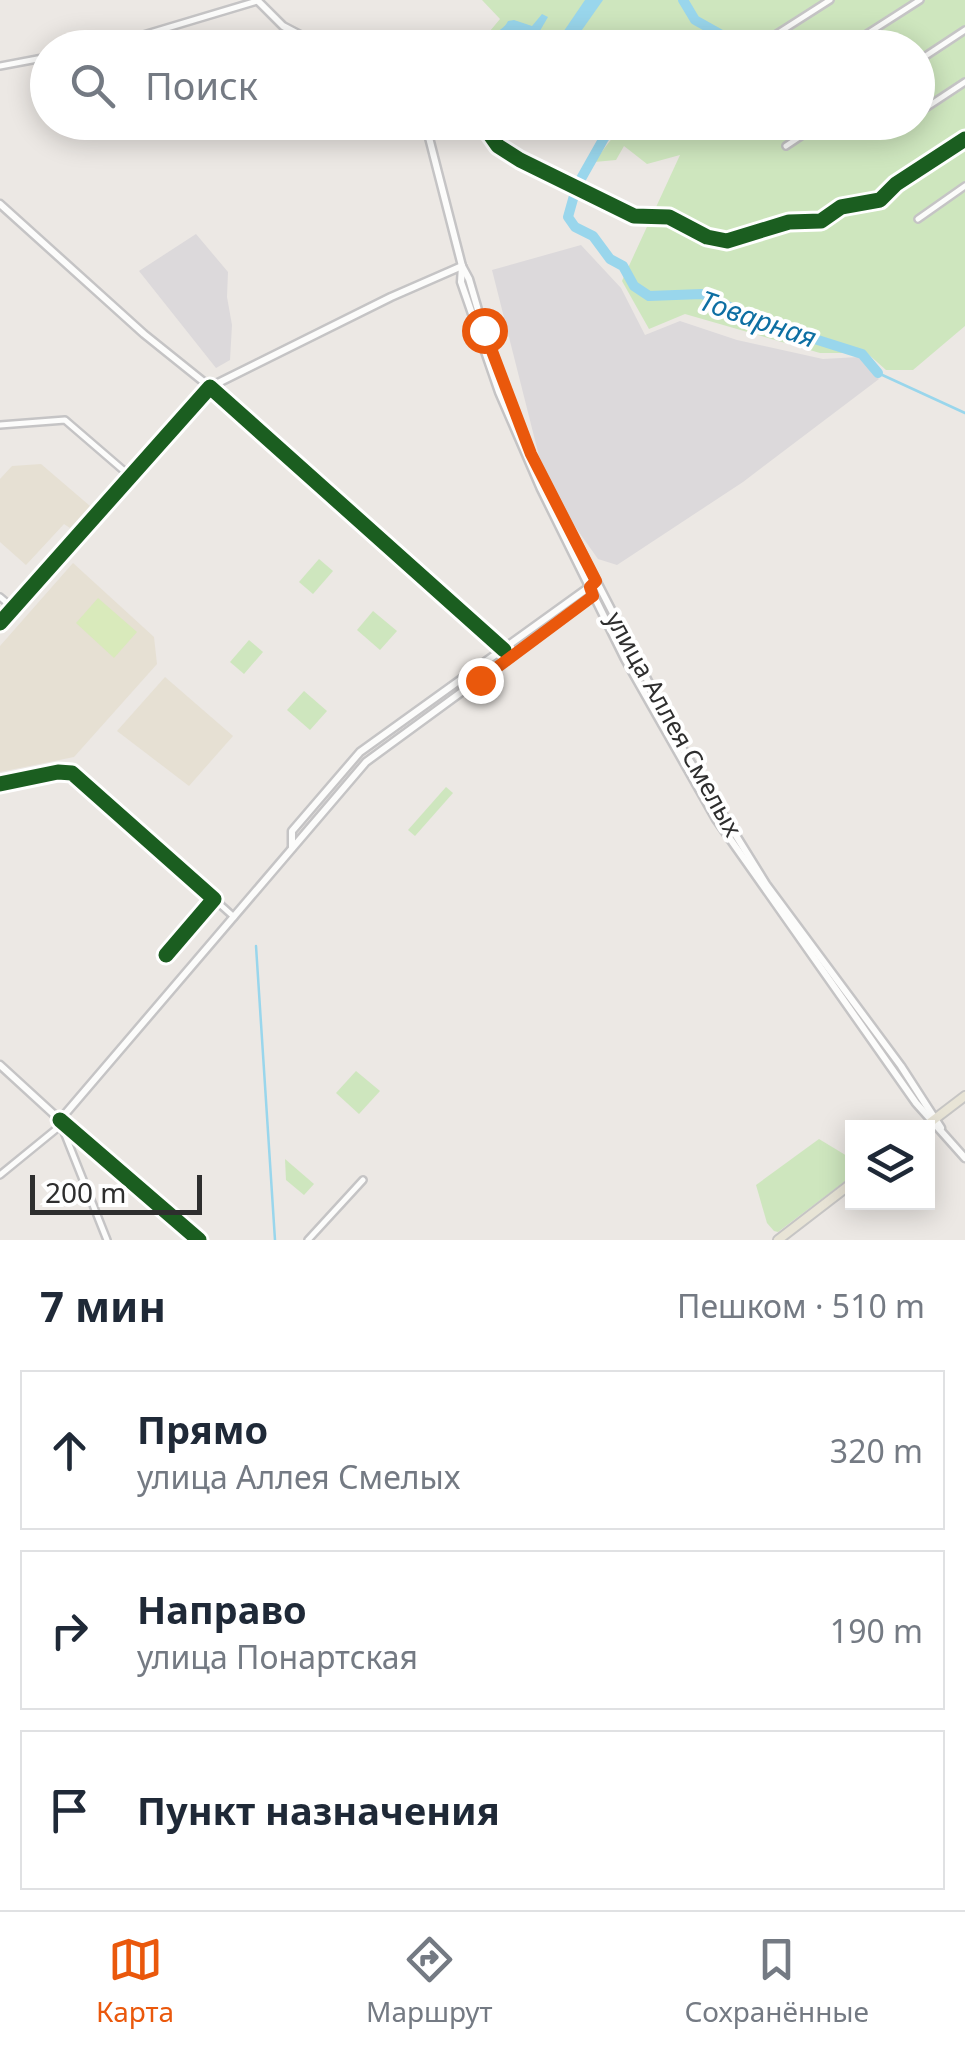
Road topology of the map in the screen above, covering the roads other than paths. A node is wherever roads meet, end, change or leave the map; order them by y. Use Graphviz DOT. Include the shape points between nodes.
graph roads {
  1 [pos="830,0"];
  2 [pos="920,0"];
  3 [pos="257,1"];
  4 [pos="160,30"];
  5 [pos="291,30"];
  6 [pos="783,30"];
  7 [pos="873,30"];
  8 [pos="965,30"];
  9 [pos="935,50"];
  10 [pos="30,60"];
  11 [pos="0,66"];
  12 [pos="965,82"];
  13 [pos="935,102"];
  14 [pos="965,139"];
  15 [pos="430,140"];
  16 [pos="494,140"];
  17 [pos="795,140"];
  18 [pos="786,146"];
  19 [pos="965,186"];
  20 [pos="0,204"];
  21 [pos="918,219"];
  22 [pos="462,266"];
  23 [pos="210,388"];
  24 [pos="0,425"];
  25 [pos="130,476"];
  26 [pos="593,584"];
  27 [pos="601,590"];
  28 [pos="593,596"];
  29 [pos="0,597"];
  30 [pos="13,608"];
  31 [pos="0,624"];
  32 [pos="504,650"];
  33 [pos="474,672"];
  34 [pos="480,680"];
  35 [pos="0,784"];
  36 [pos="292,831"];
  37 [pos="300,838"];
  38 [pos="292,848"];
  39 [pos="214,899"];
  40 [pos="234,916"];
  41 [pos="166,955"];
  42 [pos="0,1065"];
  43 [pos="965,1096"];
  44 [pos="934,1119"];
  45 [pos="60,1122"];
  46 [pos="965,1158"];
  47 [pos="0,1174"];
  48 [pos="363,1180"];
  49 [pos="845,1188"];
  50 [pos="106,1240"];
  51 [pos="199,1240"];
  52 [pos="308,1240"];
  53 [pos="778,1240"];
  1 -- 6 [label="street"];
  2 -- 7 [label="street"];
  3 -- 4 [label="street"];
  3 -- 5 [label="main road"];
  8 -- 9 [label="street"];
  10 -- 11 [label="street"];
  12 -- 13 [label="street"];
  14 -- 16 [label="street" via="880,200 728,241 669,217 634,216 520,160"];
  15 -- 22 [label="main road, улица Аллея Смелых"];
  17 -- 18 [label="street"];
  19 -- 21 [label="street"];
  20 -- 23 [label="main road"];
  22 -- 23 [label="main road"];
  22 -- 26 [label="main road, улица Аллея Смелых" via="526,441"];
  23 -- 25 [label="main road"];
  23 -- 32 [label="street"];
  24 -- 25 [label="street" via="65,420"];
  25 -- 30 [label="main road"];
  26 -- 27 [label="main road, улица Аллея Смелых"];
  26 -- 28 [label="main road"];
  26 -- 32 [label="main road"];
  27 -- 28 [label="main road"];
  27 -- 44 [label="main road, улица Аллея Смелых" via="730,830"];
  28 -- 34 [label="main road"];
  28 -- 44 [label="main road" via="716,820"];
  29 -- 30 [label="street"];
  30 -- 31 [label="main road"];
  32 -- 33 [label="main road"];
  33 -- 34 [label="main road"];
  33 -- 36 [label="main road" via="360,752"];
  34 -- 37 [label="main road" via="366,762"];
  35 -- 39 [label="street" via="72,774"];
  36 -- 37 [label="main road"];
  36 -- 38 [label="main road"];
  37 -- 38 [label="main road"];
  38 -- 40 [label="main road"];
  39 -- 40 [label="street"];
  39 -- 41 [label="street"];
  40 -- 45 [label="main road"];
  42 -- 45 [label="main road"];
  43 -- 44 [label="main road"];
  44 -- 46 [label="main road"];
  45 -- 47 [label="street"];
  45 -- 50 [label="street"];
  45 -- 51 [label="street"];
  48 -- 52 [label="street"];
  49 -- 53 [label="main road"];
}
